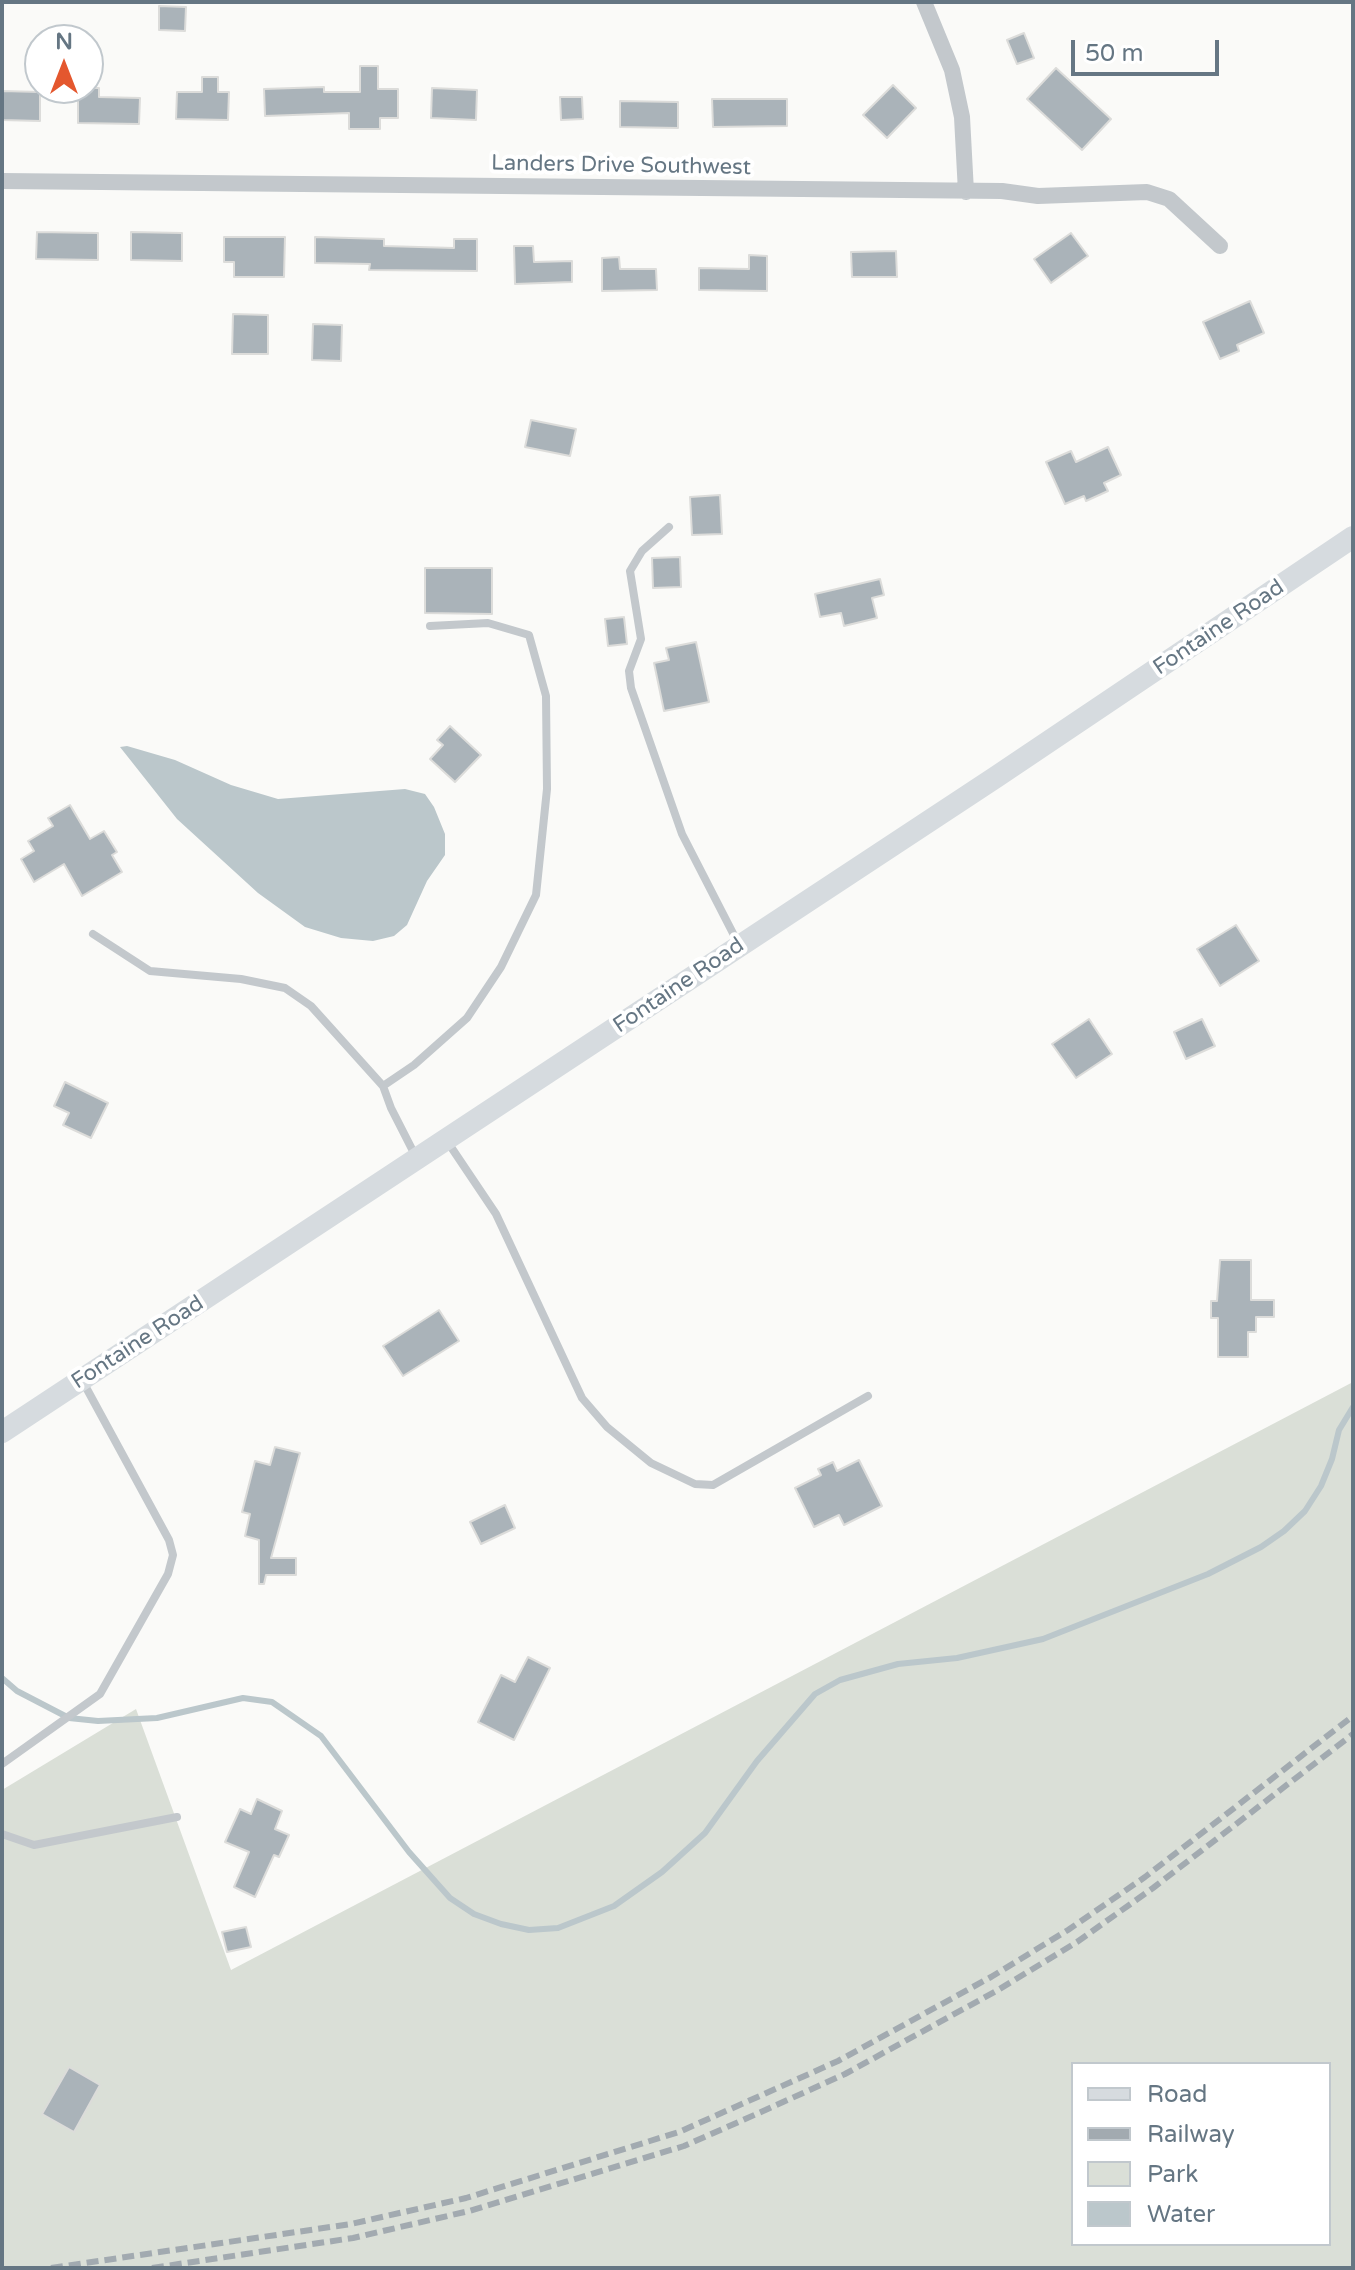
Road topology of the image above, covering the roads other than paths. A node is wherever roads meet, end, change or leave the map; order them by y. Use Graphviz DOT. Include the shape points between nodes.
graph roads {
  1 [pos="924,2"];
  2 [pos="2,181"];
  3 [pos="966,192"];
  4 [pos="1220,246"];
  5 [pos="669,527"];
  6 [pos="1353,537"];
  7 [pos="430,626"];
  8 [pos="93,934"];
  9 [pos="740,945"];
  10 [pos="383,1086"];
  11 [pos="446,1140"];
  12 [pos="417,1159"];
  13 [pos="81,1380"];
  14 [pos="868,1396"];
  15 [pos="2,1432"];
  16 [pos="2,1764"];
  17 [pos="177,1817"];
  18 [pos="2,1834"];
  1 -- 3 [label="street" via="952,70 962,117"];
  2 -- 3 [label="street, Landers Drive Southwest"];
  3 -- 4 [label="street, Landers Drive Southwest" via="1147,192 1169,199"];
  5 -- 9 [label="lane" via="642,551 630,571 641,639 629,671 631,688 682,834"];
  6 -- 9 [label="main road, Fontaine Road"];
  7 -- 10 [label="lane" via="488,623 529,635 546,696 547,789 536,895 501,967 467,1018"];
  8 -- 10 [label="lane" via="150,971 285,988 311,1006"];
  9 -- 11 [label="main road, Fontaine Road"];
  10 -- 12 [label="lane"];
  11 -- 12 [label="main road, Fontaine Road"];
  11 -- 14 [label="lane" via="509,1240 582,1398 651,1463 695,1484 713,1485"];
  12 -- 13 [label="main road, Fontaine Road"];
  13 -- 15 [label="main road, Fontaine Road"];
  13 -- 16 [label="lane" via="173,1555 168,1574 100,1694"];
  17 -- 18 [label="lane" via="34,1845"];
}
